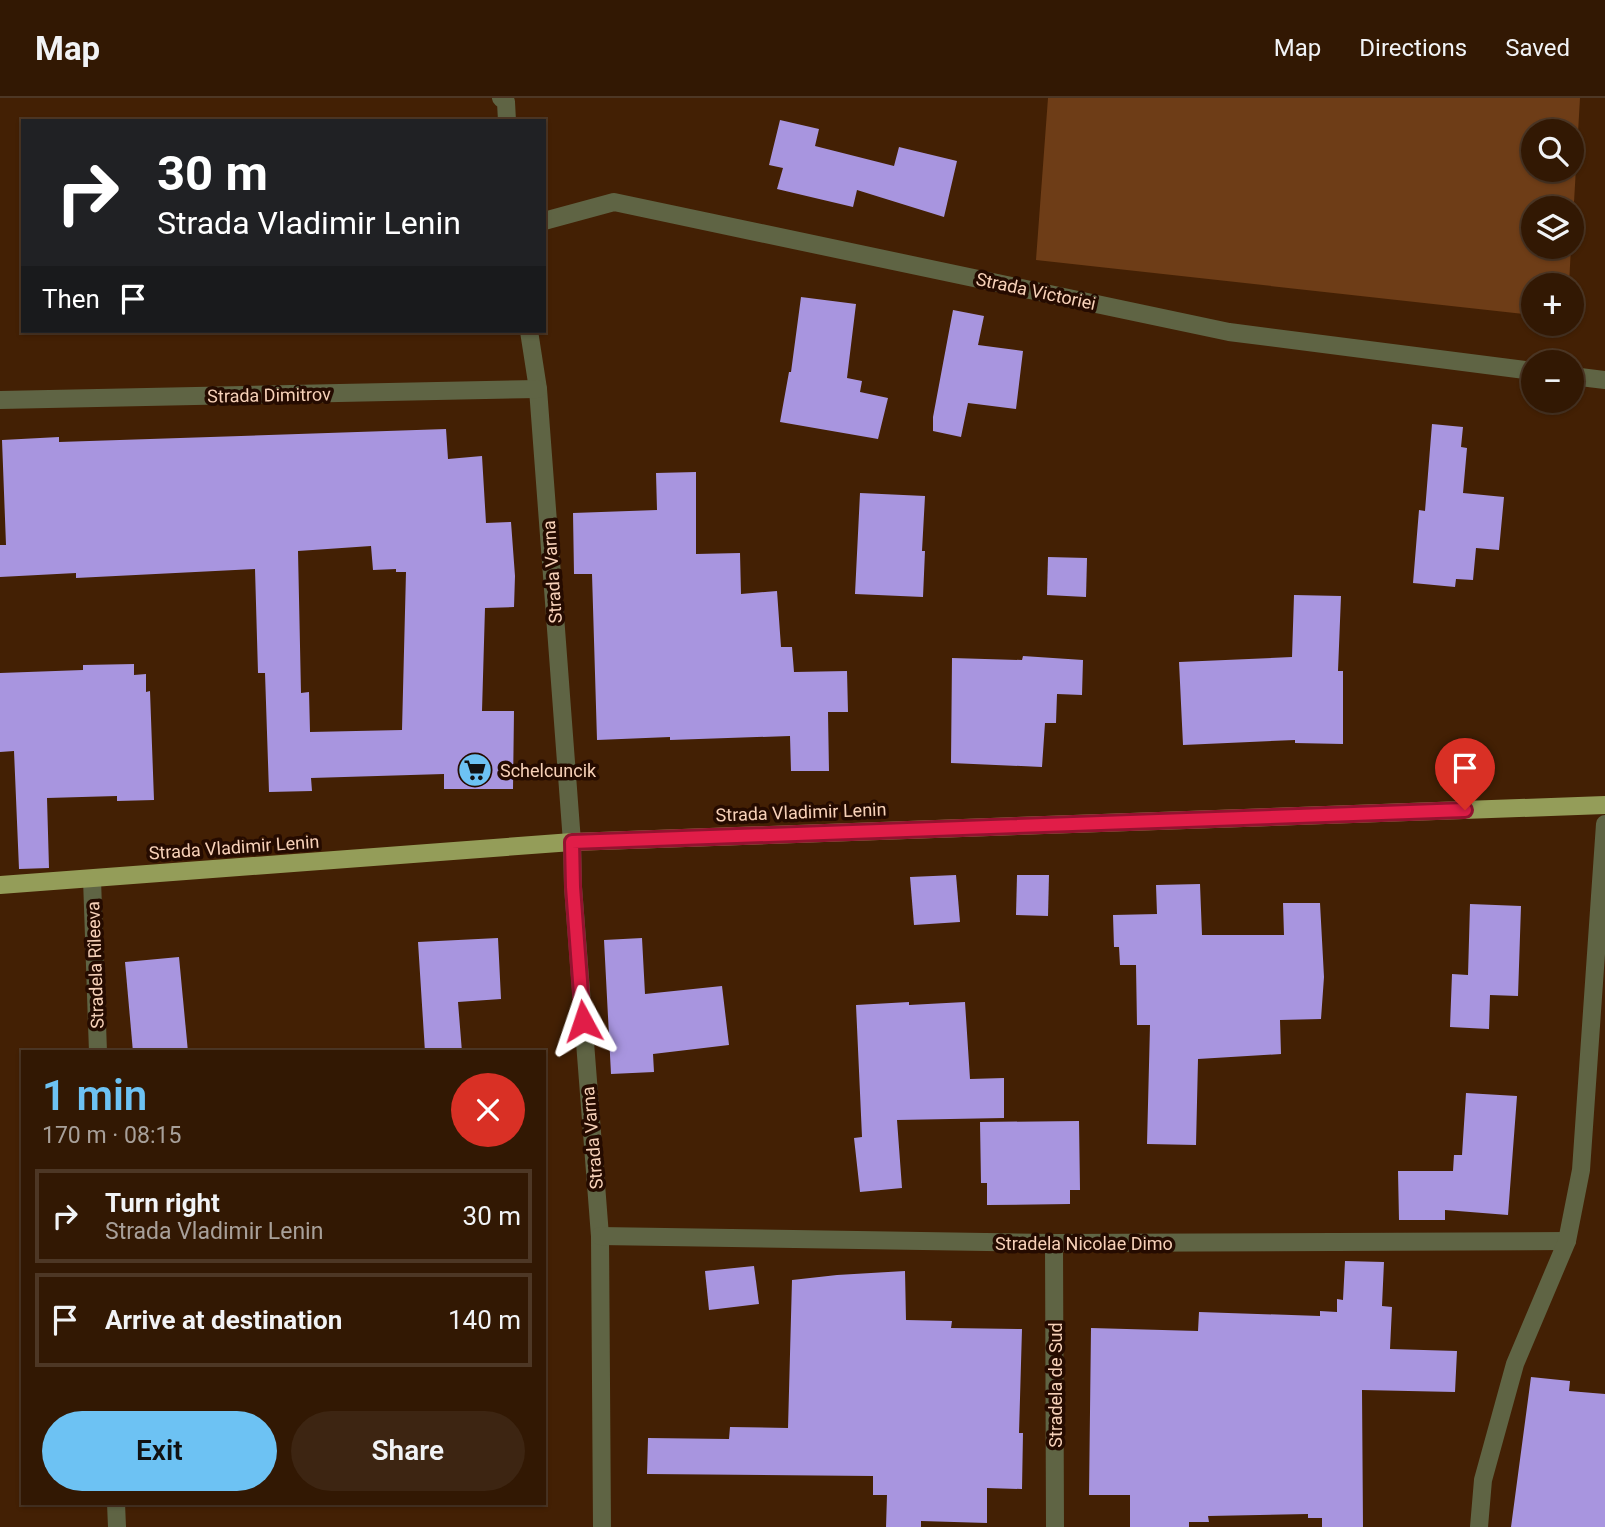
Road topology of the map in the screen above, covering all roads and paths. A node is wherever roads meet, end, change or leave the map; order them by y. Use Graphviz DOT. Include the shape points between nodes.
graph roads {
  1 [pos="503,100"];
  2 [pos="507,119"];
  3 [pos="546,219"];
  4 [pos="529,333"];
  5 [pos="1521,369"];
  6 [pos="1584,377"];
  7 [pos="1605,380"];
  8 [pos="538,389"];
  9 [pos="0,400"];
  10 [pos="1605,805"];
  11 [pos="1605,824"];
  12 [pos="572,842"];
  13 [pos="92,879"];
  14 [pos="0,885"];
  15 [pos="98,1050"];
  16 [pos="600,1236"];
  17 [pos="1567,1241"];
  18 [pos="1054,1243"];
  19 [pos="116,1505"];
  20 [pos="117,1527"];
  21 [pos="603,1527"];
  22 [pos="1055,1527"];
  23 [pos="1479,1527"];
  1 -- 2 [label="street"];
  3 -- 5 [label="street, Strada Victoriei" via="614,202 1229,332"];
  4 -- 8 [label="street, Strada Varna"];
  6 -- 7 [label="street"];
  8 -- 9 [label="street, Strada Dimitrov"];
  8 -- 12 [label="street, Strada Varna"];
  10 -- 12 [label="main road, Strada Vladimir Lenin"];
  11 -- 17 [label="street" via="1581,1170"];
  12 -- 13 [label="main road, Strada Vladimir Lenin"];
  12 -- 16 [label="street, Strada Varna"];
  13 -- 14 [label="main road, Strada Vladimir Lenin"];
  13 -- 15 [label="street, Stradela Rîleeva"];
  16 -- 18 [label="street, Stradela Nicolae Dimo"];
  16 -- 21 [label="street, Strada Varna"];
  17 -- 18 [label="street, Stradela Nicolae Dimo"];
  17 -- 23 [label="street" via="1515,1364 1483,1480"];
  18 -- 22 [label="street, Stradela de Sud"];
  19 -- 20 [label="street"];
}
